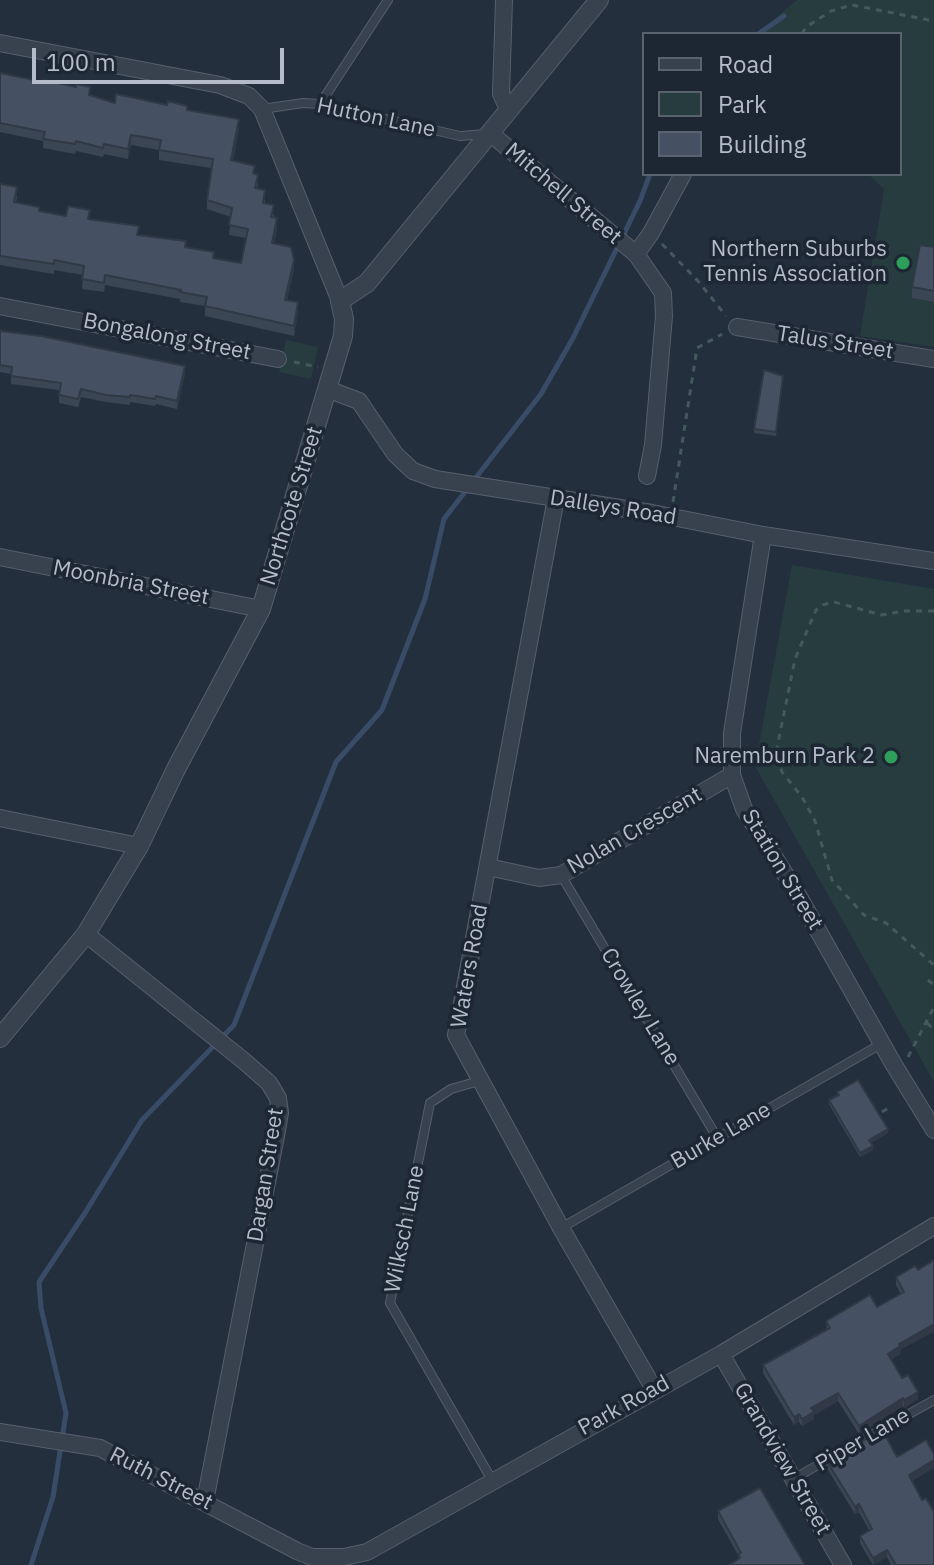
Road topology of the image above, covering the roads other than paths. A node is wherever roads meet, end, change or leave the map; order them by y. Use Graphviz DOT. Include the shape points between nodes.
graph roads {
  1 [pos="388,0"];
  2 [pos="504,0"];
  3 [pos="599,0"];
  4 [pos="0,43"];
  5 [pos="320,104"];
  6 [pos="262,109"];
  7 [pos="509,111"];
  8 [pos="491,134"];
  9 [pos="682,176"];
  10 [pos="636,254"];
  11 [pos="340,301"];
  12 [pos="0,306"];
  13 [pos="737,327"];
  14 [pos="278,359"];
  15 [pos="934,359"];
  16 [pos="327,389"];
  17 [pos="647,476"];
  18 [pos="556,498"];
  19 [pos="763,535"];
  20 [pos="0,557"];
  21 [pos="934,561"];
  22 [pos="261,609"];
  23 [pos="732,775"];
  24 [pos="0,818"];
  25 [pos="139,846"];
  26 [pos="488,867"];
  27 [pos="561,875"];
  28 [pos="86,934"];
  29 [pos="0,1038"];
  30 [pos="881,1044"];
  31 [pos="479,1081"];
  32 [pos="934,1130"];
  33 [pos="718,1139"];
  34 [pos="934,1226"];
  35 [pos="561,1228"];
  36 [pos="721,1354"];
  37 [pos="654,1389"];
  38 [pos="934,1400"];
  39 [pos="0,1432"];
  40 [pos="793,1479"];
  41 [pos="492,1480"];
  42 [pos="205,1501"];
  43 [pos="311,1561"];
  44 [pos="843,1565"];
  1 -- 5 [label="lane"];
  2 -- 7 [label="street, Mitchell Street" via="501,94"];
  3 -- 7 [label="street"];
  4 -- 6 [label="street" via="220,85 249,96"];
  5 -- 6 [label="lane, Hutton Lane"];
  5 -- 8 [label="lane, Hutton Lane" via="460,136"];
  6 -- 11 [label="street"];
  7 -- 8 [label="street"];
  8 -- 10 [label="street, Mitchell Street"];
  8 -- 11 [label="street" via="367,283"];
  9 -- 10 [label="street"];
  10 -- 17 [label="street" via="663,293"];
  11 -- 16 [label="street, Northcote Street" via="343,336"];
  12 -- 14 [label="street, Bongalong Street"];
  13 -- 15 [label="street, Talus Street"];
  16 -- 18 [label="street, Dalleys Road" via="359,401 413,471"];
  16 -- 22 [label="street, Northcote Street"];
  18 -- 19 [label="street, Dalleys Road"];
  18 -- 26 [label="street, Waters Road"];
  19 -- 21 [label="street, Dalleys Road"];
  19 -- 23 [label="street, Station Street" via="732,733"];
  20 -- 22 [label="street, Moonbria Street"];
  22 -- 25 [label="street, Northcote Street"];
  23 -- 27 [label="street, Nolan Crescent"];
  23 -- 30 [label="street, Station Street" via="744,809"];
  24 -- 25 [label="street"];
  25 -- 28 [label="street, Northcote Street"];
  26 -- 27 [label="street, Nolan Crescent" via="539,878"];
  26 -- 31 [label="street, Waters Road" via="456,1035"];
  27 -- 33 [label="lane, Crowley Lane"];
  28 -- 29 [label="street, Northcote Street"];
  28 -- 42 [label="street, Dargan Street" via="244,1061 278,1098 278,1125"];
  30 -- 32 [label="street, Station Street"];
  30 -- 33 [label="lane, Burke Lane"];
  31 -- 35 [label="street, Waters Road"];
  31 -- 41 [label="lane, Wilksch Lane" via="451,1089 430,1103 390,1303"];
  33 -- 35 [label="lane, Burke Lane"];
  34 -- 36 [label="street, Park Road"];
  35 -- 37 [label="street, Waters Road"];
  36 -- 37 [label="street, Park Road"];
  36 -- 40 [label="street, Grandview Street"];
  37 -- 41 [label="street, Park Road"];
  38 -- 40 [label="lane, Piper Lane"];
  39 -- 42 [label="street, Ruth Street" via="100,1448"];
  40 -- 44 [label="street, Grandview Street"];
  41 -- 43 [label="street, Park Road" via="367,1552"];
  42 -- 43 [label="street, Ruth Street"];
}
